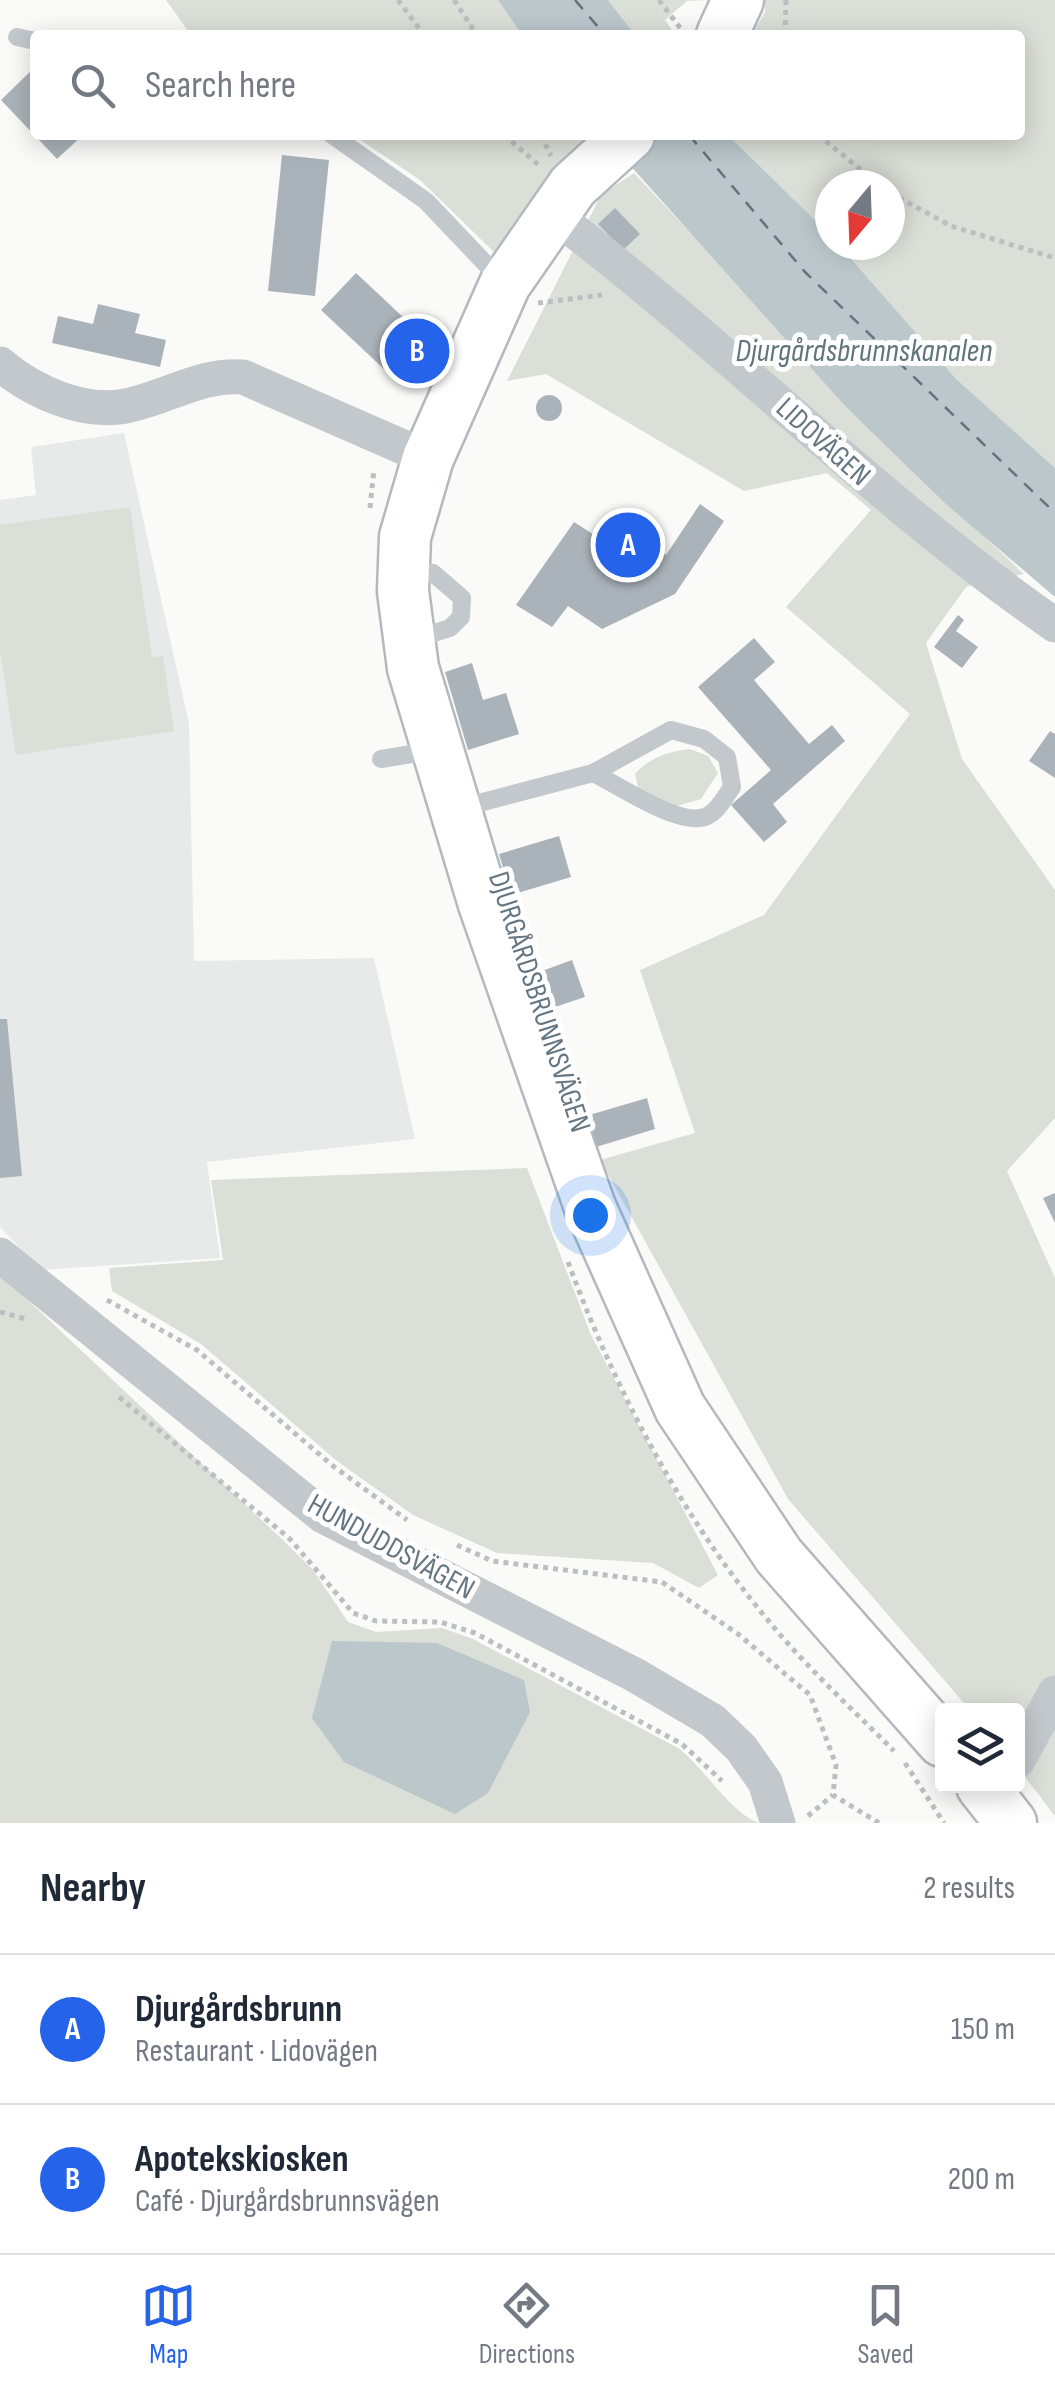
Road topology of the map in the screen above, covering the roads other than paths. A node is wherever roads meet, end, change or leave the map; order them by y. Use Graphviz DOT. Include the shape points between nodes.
graph roads {
  1 [pos="738,0"];
  2 [pos="724,30"];
  3 [pos="339,140"];
  4 [pos="622,140"];
  5 [pos="559,187"];
  6 [pos="528,292"];
  7 [pos="0,364"];
  8 [pos="428,458"];
  9 [pos="1055,626"];
  10 [pos="437,750"];
  11 [pos="381,759"];
  12 [pos="593,773"];
  13 [pos="454,809"];
  14 [pos="0,1255"];
  15 [pos="1055,1692"];
  16 [pos="935,1732"];
  17 [pos="1025,1746"];
  18 [pos="790,1822"];
  1 -- 2 [label="street"];
  3 -- 6 [label="lane" via="426,201"];
  4 -- 5 [label="street, DJURGÅRDSBRUNNSVÄGEN"];
  5 -- 6 [label="street, DJURGÅRDSBRUNNSVÄGEN"];
  5 -- 9 [label="street, LIDOVÄGEN" via="656,295 878,491"];
  6 -- 8 [label="street, DJURGÅRDSBRUNNSVÄGEN"];
  7 -- 8 [label="street" via="55,398 90,406 127,406 214,375 243,377"];
  8 -- 10 [label="street, DJURGÅRDSBRUNNSVÄGEN" via="410,509 404,570 413,668"];
  10 -- 11 [label="lane"];
  10 -- 13 [label="street, DJURGÅRDSBRUNNSVÄGEN"];
  12 -- 12 [label="lane" via="696,821 712,814 732,787 727,756 704,739 671,730"];
  12 -- 13 [label="lane"];
  13 -- 16 [label="street, DJURGÅRDSBRUNNSVÄGEN" via="590,1207 680,1408 780,1556"];
  14 -- 18 [label="street, HUNDUDDSVÄGEN" via="323,1516 713,1721 741,1748"];
  15 -- 17 [label="street"];
}
